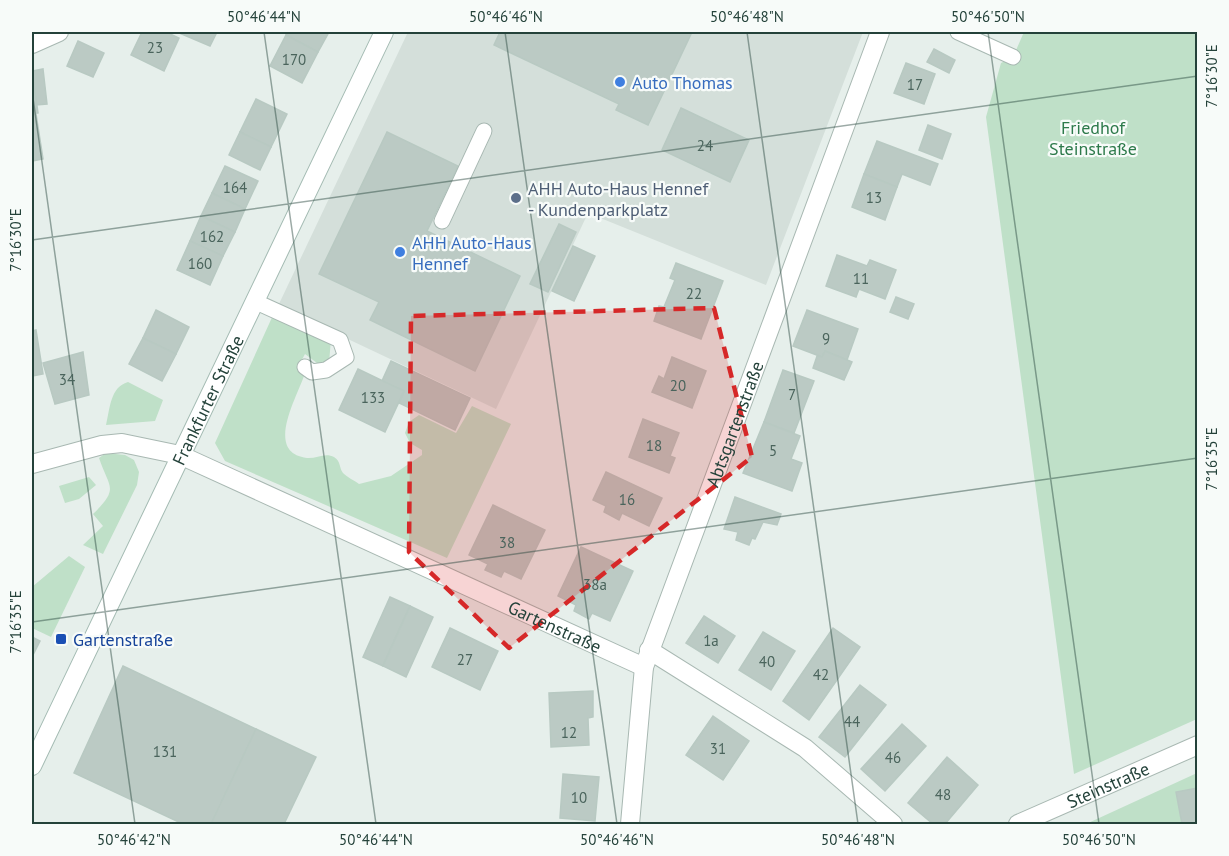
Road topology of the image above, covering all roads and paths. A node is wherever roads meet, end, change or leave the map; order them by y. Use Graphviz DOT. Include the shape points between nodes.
graph roads {
  1 [pos="59,32"];
  2 [pos="384,32"];
  3 [pos="880,32"];
  4 [pos="958,32"];
  5 [pos="32,44"];
  6 [pos="1013,57"];
  7 [pos="484,131"];
  8 [pos="442,221"];
  9 [pos="254,301"];
  10 [pos="305,367"];
  11 [pos="180,455"];
  12 [pos="32,464"];
  13 [pos="647,658"];
  14 [pos="1197,745"];
  15 [pos="32,766"];
  16 [pos="630,825"];
  17 [pos="893,825"];
  18 [pos="1018,825"];
  1 -- 5 [label="street"];
  2 -- 9 [label="street, Frankfurter Straße"];
  3 -- 13 [label="street, Abtsgartenstraße"];
  4 -- 6 [label="lane"];
  7 -- 8 [label="lane"];
  9 -- 10 [label="lane" via="340,340 346,357 326,370 312,372"];
  9 -- 11 [label="street, Frankfurter Straße"];
  11 -- 12 [label="street, Gartenstraße" via="122,443 102,444"];
  11 -- 13 [label="street, Gartenstraße"];
  11 -- 15 [label="street, Frankfurter Straße"];
  13 -- 16 [label="street, Abtsgartenstraße"];
  13 -- 17 [label="street, Gartenstraße" via="805,748"];
  14 -- 18 [label="street, Steinstraße"];
}
